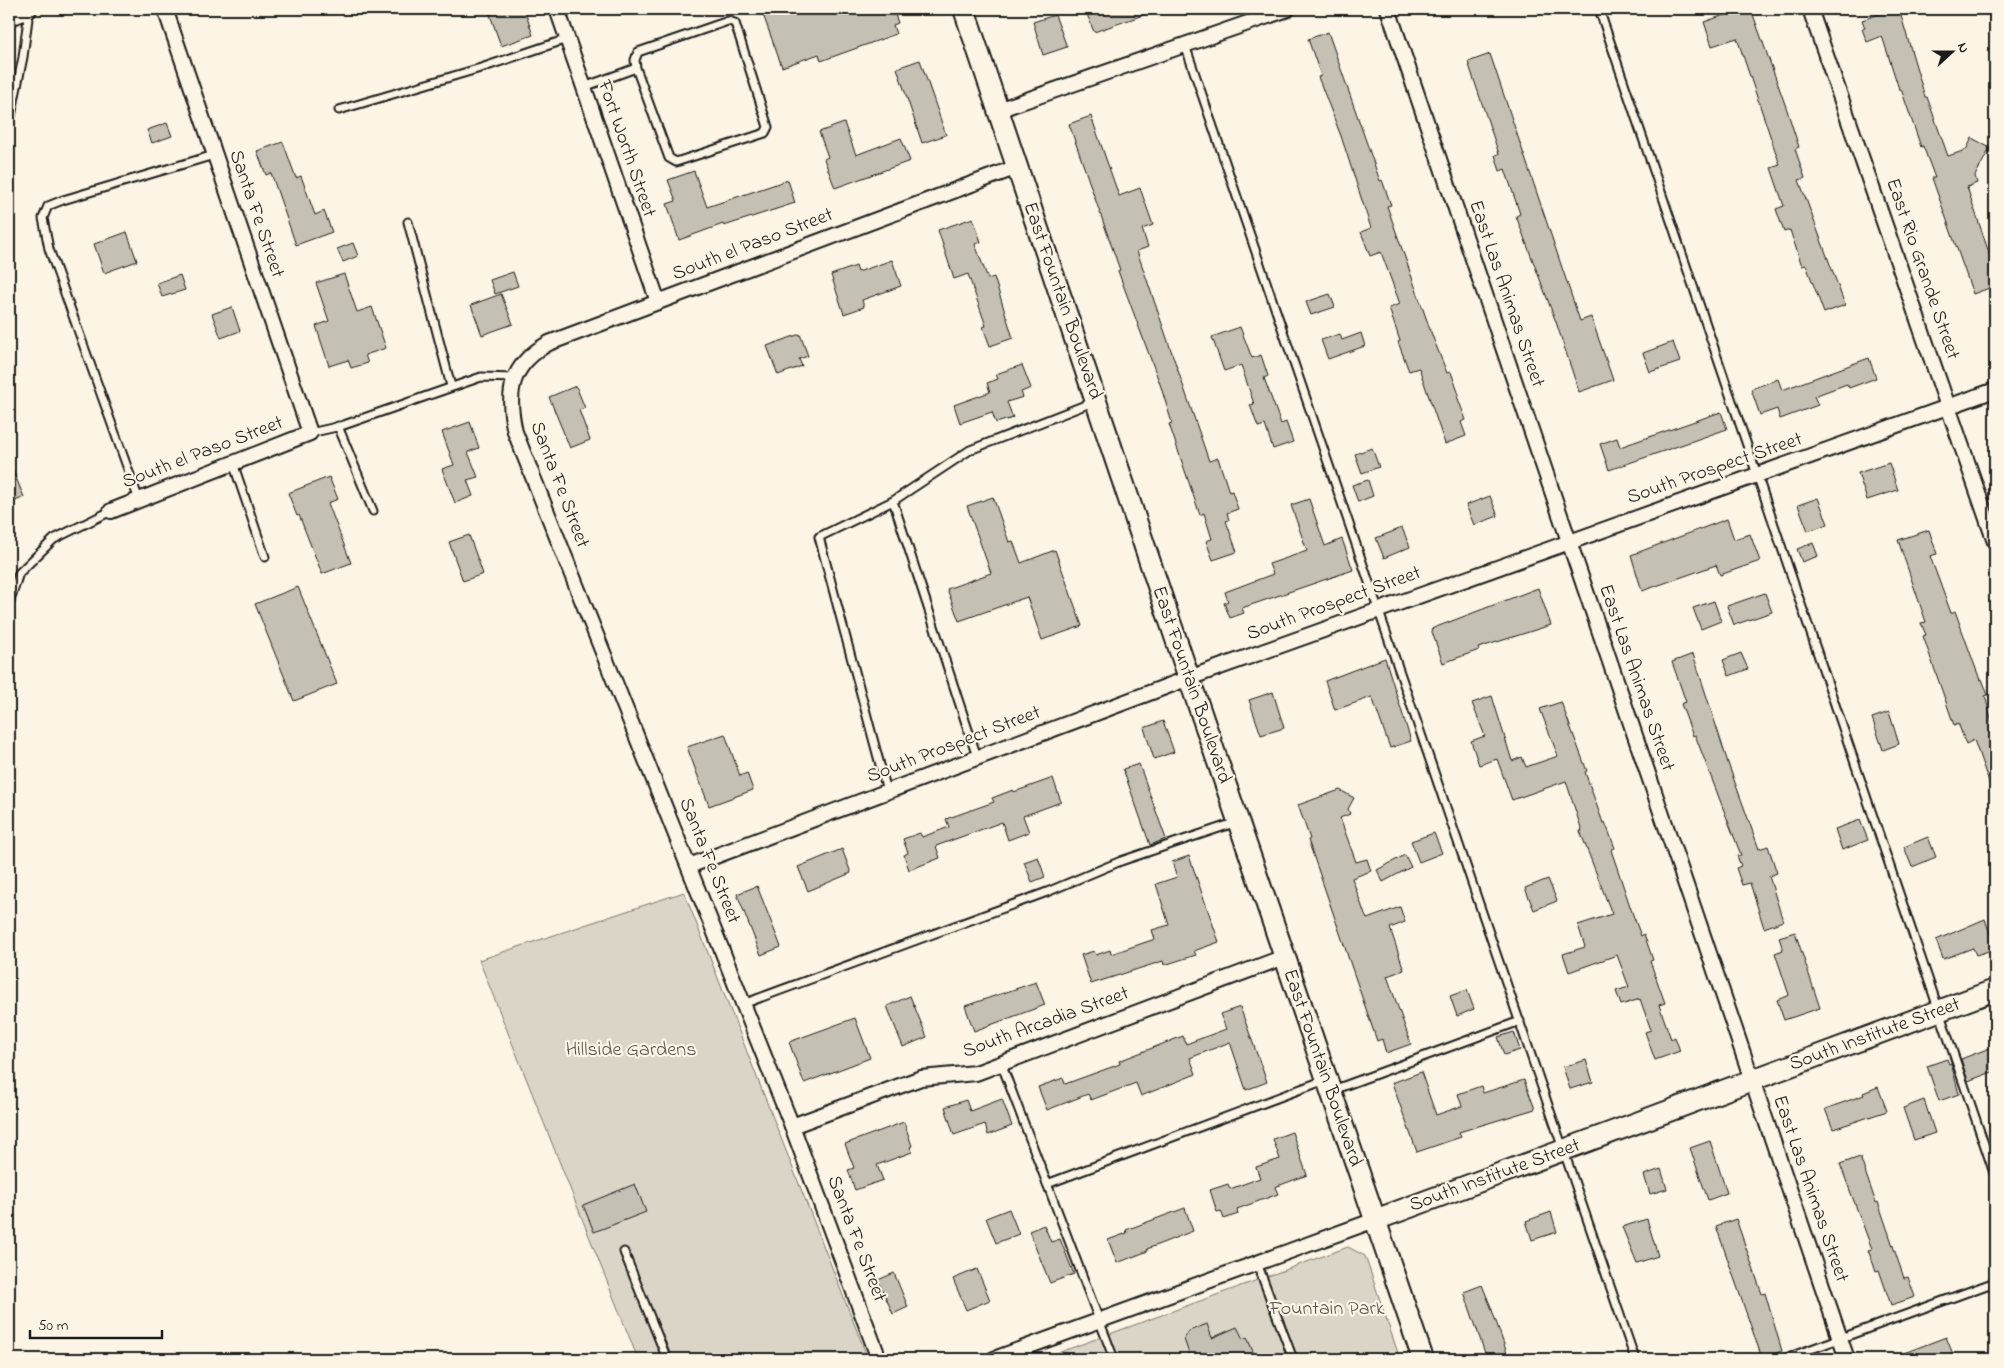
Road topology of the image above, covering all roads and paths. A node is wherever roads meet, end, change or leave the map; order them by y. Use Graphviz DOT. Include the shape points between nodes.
graph roads {
  1 [pos="27,9"];
  2 [pos="164,9"];
  3 [pos="556,9"];
  4 [pos="964,9"];
  5 [pos="1288,9"];
  6 [pos="1388,9"];
  7 [pos="1598,9"];
  8 [pos="1810,9"];
  9 [pos="9,15"];
  10 [pos="567,39"];
  11 [pos="1185,45"];
  12 [pos="636,68"];
  13 [pos="584,86"];
  14 [pos="339,110"];
  15 [pos="998,110"];
  16 [pos="9,126"];
  17 [pos="214,155"];
  18 [pos="1017,167"];
  19 [pos="408,222"];
  20 [pos="658,302"];
  21 [pos="514,378"];
  22 [pos="450,386"];
  23 [pos="1995,390"];
  24 [pos="1096,400"];
  25 [pos="1949,406"];
  26 [pos="338,426"];
  27 [pos="310,433"];
  28 [pos="233,463"];
  29 [pos="1757,475"];
  30 [pos="139,500"];
  31 [pos="893,501"];
  32 [pos="111,511"];
  33 [pos="373,511"];
  34 [pos="1569,542"];
  35 [pos="1995,542"];
  36 [pos="265,557"];
  37 [pos="9,604"];
  38 [pos="1378,609"];
  39 [pos="1189,678"];
  40 [pos="977,757"];
  41 [pos="887,791"];
  42 [pos="1238,822"];
  43 [pos="689,866"];
  44 [pos="1284,957"];
  45 [pos="1995,990"];
  46 [pos="743,1004"];
  47 [pos="1940,1011"];
  48 [pos="1520,1021"];
  49 [pos="1001,1062"];
  50 [pos="1753,1081"];
  51 [pos="1328,1085"];
  52 [pos="792,1126"];
  53 [pos="1564,1151"];
  54 [pos="1995,1176"];
  55 [pos="1047,1184"];
  56 [pos="1375,1220"];
  57 [pos="624,1252"];
  58 [pos="1257,1263"];
  59 [pos="1995,1282"];
  60 [pos="1100,1321"];
  61 [pos="1840,1339"];
  62 [pos="667,1359"];
  63 [pos="879,1359"];
  64 [pos="994,1359"];
  65 [pos="1114,1359"];
  66 [pos="1293,1359"];
  67 [pos="1422,1359"];
  68 [pos="1635,1359"];
  69 [pos="1784,1359"];
  70 [pos="1847,1359"];
  1 -- 9 [label="main road"];
  1 -- 16 [label="lane" via="23,57"];
  2 -- 17 [label="street, Santa Fe Street"];
  3 -- 10 [label="street, Fort Worth Street"];
  4 -- 15 [label="main road, East Fountain Boulevard"];
  5 -- 11 [label="street"];
  6 -- 34 [label="street, East Las Animas Street"];
  7 -- 29 [label="lane"];
  8 -- 25 [label="street, East Rio Grande Street"];
  10 -- 13 [label="street, Fort Worth Street"];
  10 -- 14 [label="lane"];
  11 -- 15 [label="street"];
  11 -- 38 [label="lane"];
  12 -- 12 [label="lane" via="638,52 728,21 735,23 768,127 765,133 676,162 669,158"];
  12 -- 13 [label="lane"];
  13 -- 20 [label="street, Fort Worth Street"];
  15 -- 18 [label="main road, East Fountain Boulevard"];
  17 -- 27 [label="street, Santa Fe Street"];
  17 -- 30 [label="lane" via="63,200 48,206 43,218 49,249"];
  18 -- 20 [label="street, South el Paso Street"];
  18 -- 24 [label="main road, East Fountain Boulevard"];
  19 -- 22 [label="lane"];
  20 -- 21 [label="street, South el Paso Street" via="549,344 530,356"];
  21 -- 22 [label="lane" via="481,377"];
  21 -- 43 [label="street, Santa Fe Street" via="510,395 515,432"];
  22 -- 26 [label="lane"];
  23 -- 25 [label="street, South Prospect Street"];
  24 -- 31 [label="lane" via="970,450"];
  24 -- 39 [label="main road, East Fountain Boulevard"];
  25 -- 29 [label="street, South Prospect Street"];
  25 -- 35 [label="street, East Rio Grande Street"];
  26 -- 27 [label="lane"];
  26 -- 33 [label="lane"];
  27 -- 28 [label="street, South el Paso Street"];
  28 -- 30 [label="street, South el Paso Street"];
  28 -- 36 [label="lane"];
  29 -- 34 [label="street, South Prospect Street"];
  29 -- 47 [label="lane"];
  30 -- 32 [label="street, South el Paso Street"];
  31 -- 40 [label="lane"];
  31 -- 41 [label="lane" via="819,538"];
  32 -- 37 [label="lane" via="54,539 19,573"];
  34 -- 38 [label="street, South Prospect Street"];
  34 -- 50 [label="street, East Las Animas Street"];
  38 -- 39 [label="street, South Prospect Street"];
  38 -- 48 [label="lane"];
  39 -- 40 [label="street, South Prospect Street"];
  39 -- 42 [label="main road, East Fountain Boulevard"];
  40 -- 41 [label="street, South Prospect Street"];
  41 -- 43 [label="street, South Prospect Street"];
  42 -- 44 [label="main road, East Fountain Boulevard"];
  42 -- 46 [label="lane" via="1121,861 1038,896"];
  43 -- 46 [label="street, Santa Fe Street"];
  44 -- 49 [label="street, South Arcadia Street"];
  44 -- 51 [label="main road, East Fountain Boulevard"];
  45 -- 47 [label="main road, South Institute Street"];
  46 -- 52 [label="street, Santa Fe Street"];
  47 -- 50 [label="main road, South Institute Street"];
  47 -- 54 [label="lane"];
  48 -- 51 [label="lane"];
  48 -- 53 [label="lane"];
  49 -- 52 [label="street, South Arcadia Street" via="976,1073 921,1078"];
  49 -- 55 [label="lane"];
  50 -- 53 [label="main road, South Institute Street"];
  50 -- 61 [label="street, East Las Animas Street"];
  51 -- 55 [label="lane"];
  51 -- 56 [label="main road, East Fountain Boulevard"];
  52 -- 63 [label="street, Santa Fe Street"];
  53 -- 56 [label="main road, South Institute Street"];
  53 -- 68 [label="lane"];
  55 -- 60 [label="lane"];
  56 -- 58 [label="street, South Institute Street"];
  56 -- 67 [label="main road, East Fountain Boulevard"];
  57 -- 62 [label="lane"];
  58 -- 60 [label="street, South Institute Street"];
  58 -- 66 [label="lane"];
  59 -- 61 [label="lane"];
  60 -- 64 [label="street, South Institute Street"];
  60 -- 65 [label="lane"];
  61 -- 69 [label="lane"];
  61 -- 70 [label="street, East Las Animas Street"];
}
